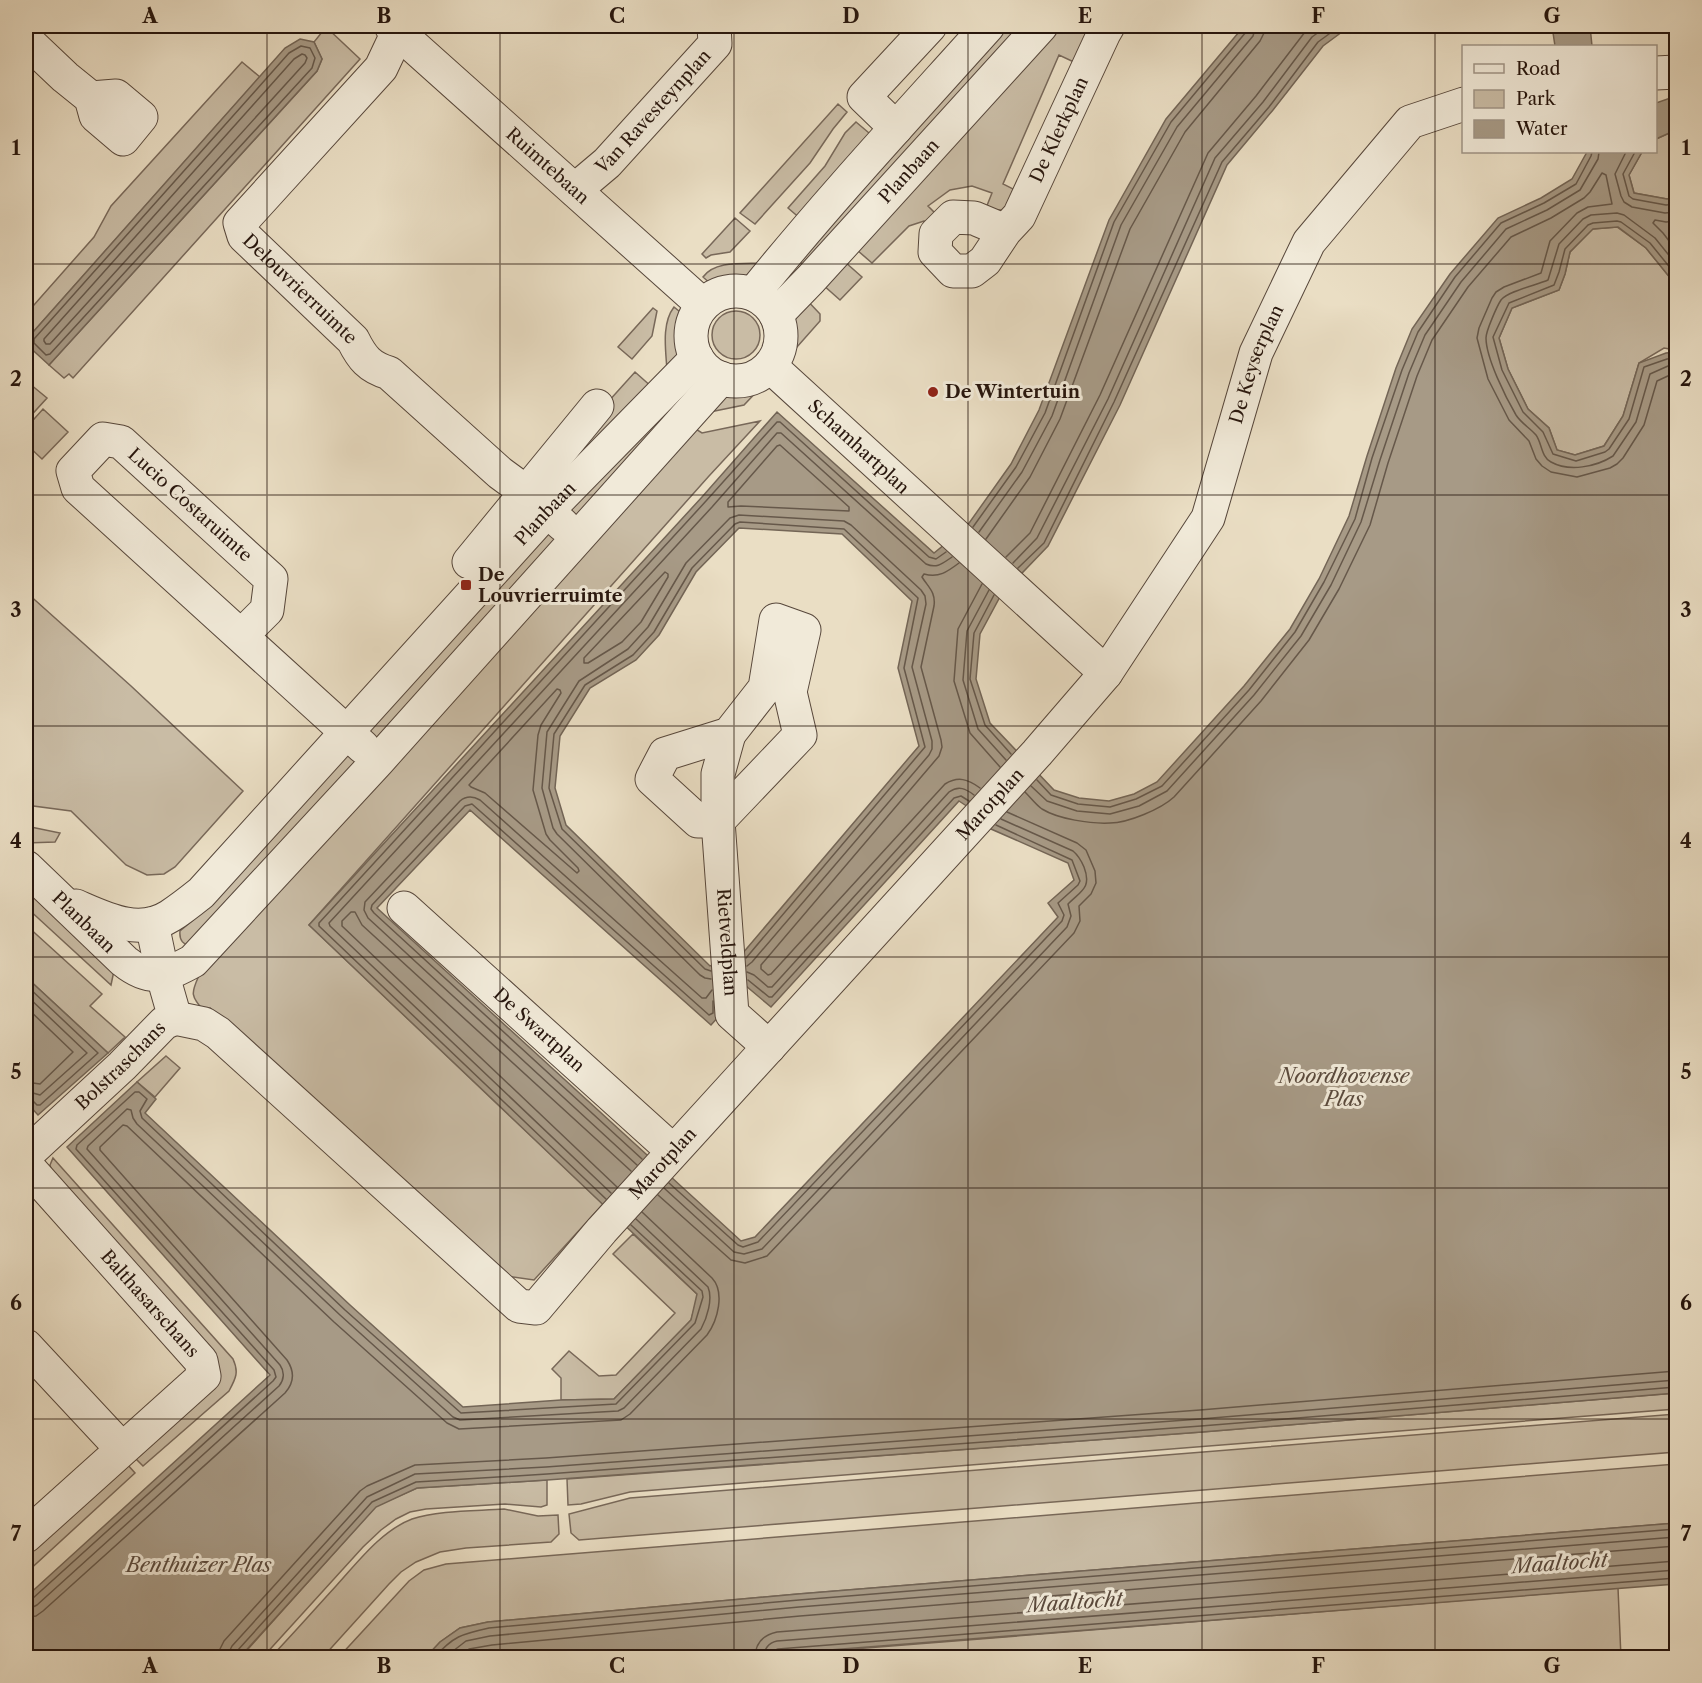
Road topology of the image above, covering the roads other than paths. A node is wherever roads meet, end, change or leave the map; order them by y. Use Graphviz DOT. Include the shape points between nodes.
graph roads {
  1 [pos="714,26"];
  2 [pos="930,26"];
  3 [pos="988,26"];
  4 [pos="1041,26"];
  5 [pos="1108,26"];
  6 [pos="395,29"];
  7 [pos="26,40"];
  8 [pos="1677,72"];
  9 [pos="1657,73"];
  10 [pos="91,98"];
  11 [pos="1462,105"];
  12 [pos="896,128"];
  13 [pos="575,190"];
  14 [pos="1005,231"];
  15 [pos="765,304"];
  16 [pos="703,305"];
  17 [pos="770,366"];
  18 [pos="709,368"];
  19 [pos="597,406"];
  20 [pos="536,502"];
  21 [pos="578,537"];
  22 [pos="469,562"];
  23 [pos="242,635"];
  24 [pos="1106,673"];
  25 [pos="346,732"];
  26 [pos="729,734"];
  27 [pos="378,761"];
  28 [pos="718,821"];
  29 [pos="26,867"];
  30 [pos="59,898"];
  31 [pos="404,908"];
  32 [pos="152,924"];
  33 [pos="163,976"];
  34 [pos="175,1018"];
  35 [pos="760,1038"];
  36 [pos="26,1155"];
  37 [pos="670,1155"];
  38 [pos="26,1165"];
  39 [pos="26,1346"];
  40 [pos="122,1449"];
  41 [pos="30,1524"];
  1 -- 13 [label="street, Van Ravesteynplan" via="715,44 607,163"];
  2 -- 12 [label="street" via="864,97"];
  3 -- 12 [label="street"];
  4 -- 15 [label="street, Planbaan" via="811,279"];
  5 -- 14 [label="street, De Klerkplan" via="1018,216"];
  6 -- 13 [label="street, Ruimtebaan"];
  6 -- 20 [label="street, Delouvrierruimte" via="381,68 240,223 244,236 353,340 361,356 376,369 390,373"];
  7 -- 10 [label="street"];
  8 -- 9 [label="street"];
  11 -- 24 [label="street, De Keyserplan" via="1410,122 1309,242 1256,353 1208,518"];
  12 -- 15 [label="street" via="784,255"];
  13 -- 16 [label="street, Ruimtebaan"];
  15 -- 16 [label="street" via="732,291"];
  15 -- 17 [label="street" via="780,325 781,336"];
  16 -- 18 [label="street" via="692,325 692,347"];
  17 -- 18 [label="street" via="747,380 734,381"];
  17 -- 24 [label="street, Schamhartplan"];
  18 -- 20 [label="street, Planbaan"];
  18 -- 21 [label="street"];
  19 -- 20 [label="street"];
  20 -- 21 [label="street, Delouvrierruimte"];
  20 -- 22 [label="street"];
  20 -- 25 [label="street, Planbaan"];
  21 -- 27 [label="street"];
  23 -- 23 [label="street, Lucio Costaruimte" via="78,488 73,471 102,439 121,442 271,579 267,610"];
  23 -- 25 [label="street, Lucio Costaruimte"];
  24 -- 35 [label="street, Marotplan" via="970,824"];
  25 -- 27 [label="street, Lucio Costaruimte"];
  25 -- 32 [label="street, Planbaan" via="201,893 169,917"];
  26 -- 28 [label="street, Rietveldplan" via="718,774"];
  26 -- 28 [label="street" via="664,754 652,778 698,821"];
  26 -- 28 [label="street, Rietveldplan" via="778,690 800,735"];
  27 -- 33 [label="street" via="193,961"];
  28 -- 35 [label="street, Rietveldplan" via="732,1014"];
  29 -- 30 [label="street"];
  30 -- 32 [label="street, Planbaan" via="107,920 129,926"];
  30 -- 33 [label="street, Planbaan" via="134,969"];
  31 -- 37 [label="street, De Swartplan"];
  32 -- 33 [label="street, Bolstraschans"];
  33 -- 34 [label="street, Bolstraschans"];
  34 -- 36 [label="street, Bolstraschans" via="164,1023"];
  34 -- 37 [label="street, Marotplan" via="204,1024 218,1033 519,1306 536,1308"];
  35 -- 37 [label="street, Marotplan"];
  38 -- 40 [label="street, Balthasarschans" via="201,1362 204,1376"];
  39 -- 40 [label="street"];
  40 -- 41 [label="street, Balthasarschans"];
}
